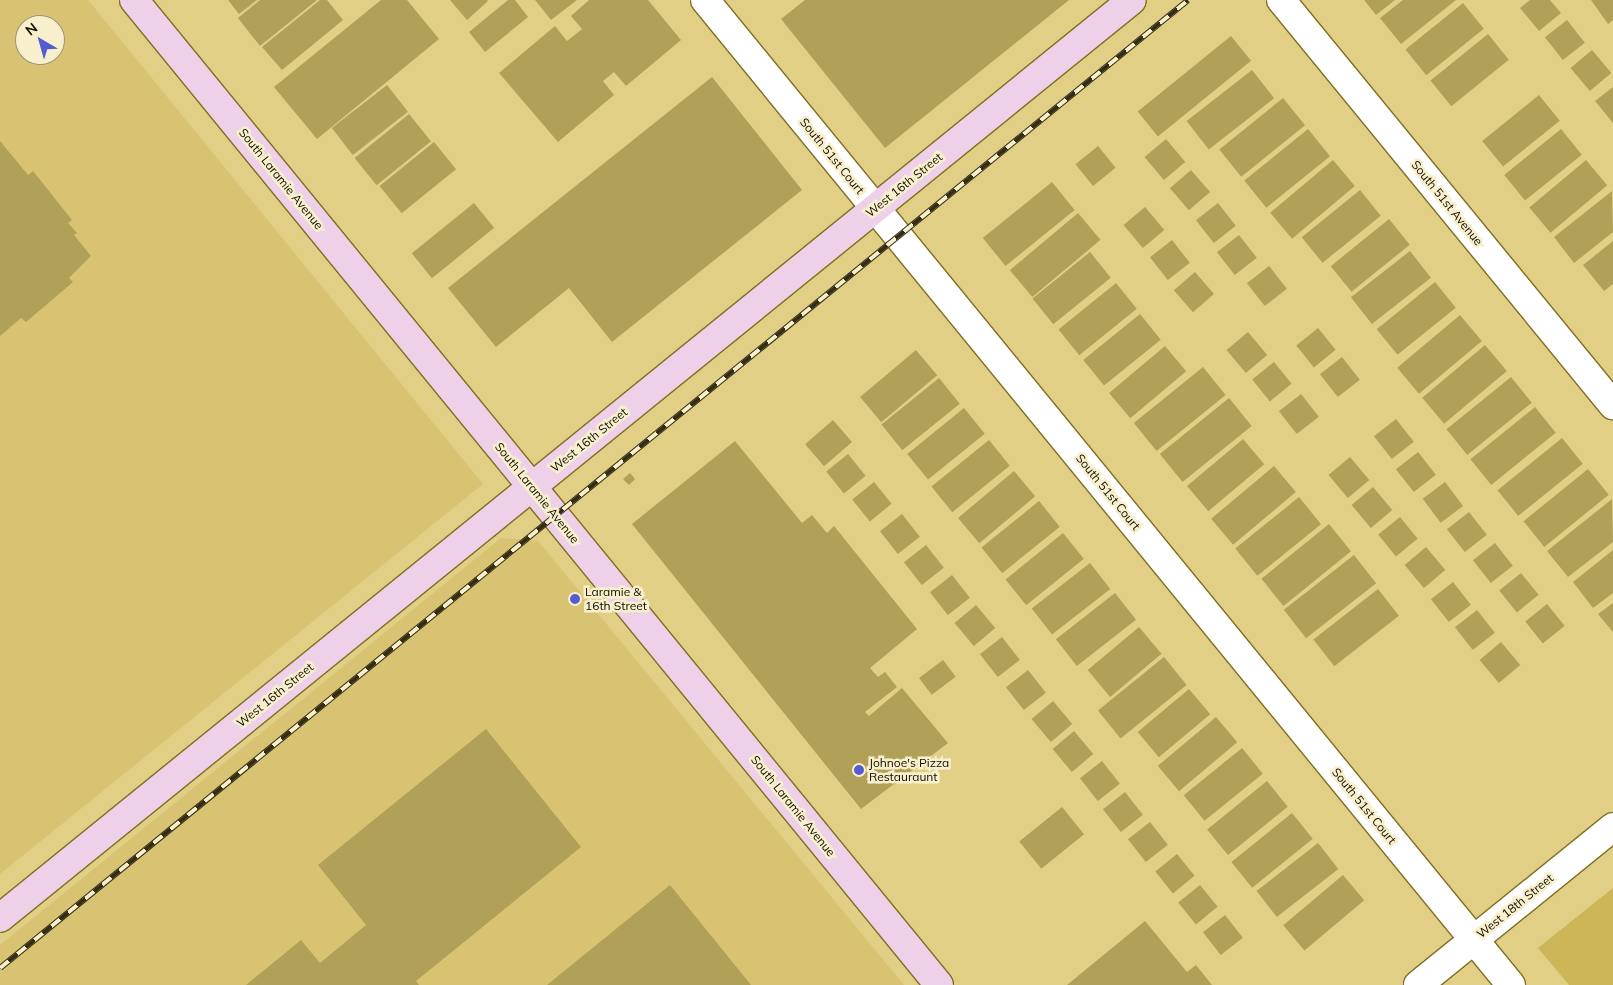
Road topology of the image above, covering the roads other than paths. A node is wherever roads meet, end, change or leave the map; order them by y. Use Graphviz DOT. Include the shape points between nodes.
graph roads {
  1 [pos="134,0"];
  2 [pos="704,0"];
  3 [pos="1132,0"];
  4 [pos="1281,0"];
  5 [pos="875,209"];
  6 [pos="1613,405"];
  7 [pos="532,486"];
  8 [pos="1613,827"];
  9 [pos="0,918"];
  10 [pos="1474,940"];
  11 [pos="940,985"];
  12 [pos="1418,985"];
  13 [pos="1511,985"];
  1 -- 7 [label="street, South Laramie Avenue"];
  2 -- 5 [label="street, South 51st Court"];
  3 -- 5 [label="street, West 16th Street"];
  4 -- 6 [label="street, South 51st Avenue"];
  5 -- 7 [label="street, West 16th Street"];
  5 -- 10 [label="street, South 51st Court"];
  7 -- 9 [label="street, West 16th Street"];
  7 -- 11 [label="street, South Laramie Avenue"];
  8 -- 10 [label="street, West 18th Street"];
  10 -- 12 [label="street, West 18th Street"];
  10 -- 13 [label="street, South 51st Court"];
}
